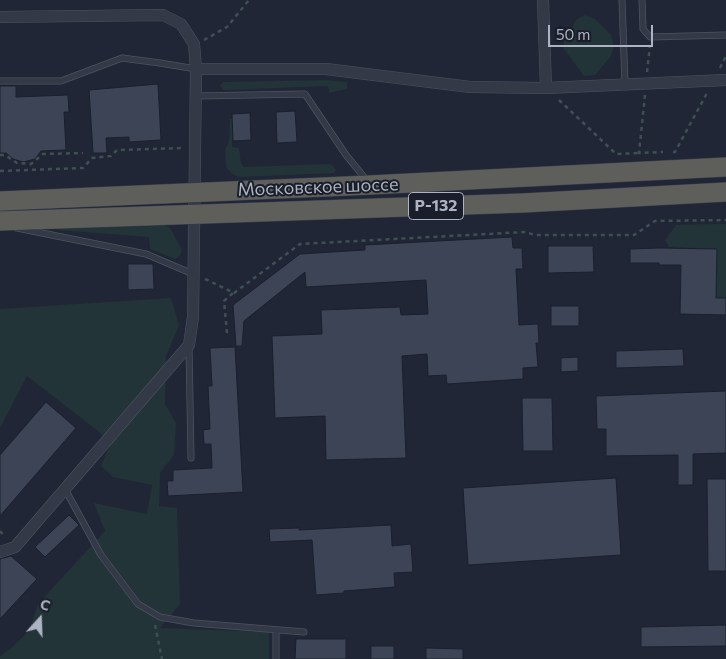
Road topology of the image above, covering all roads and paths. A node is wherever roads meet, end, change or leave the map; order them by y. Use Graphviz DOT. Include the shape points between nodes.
graph roads {
  1 [pos="249,0"];
  2 [pos="543,0"];
  3 [pos="622,0"];
  4 [pos="642,0"];
  5 [pos="0,17"];
  6 [pos="726,35"];
  7 [pos="650,37"];
  8 [pos="194,44"];
  9 [pos="726,56"];
  10 [pos="196,69"];
  11 [pos="726,80"];
  12 [pos="0,81"];
  13 [pos="714,81"];
  14 [pos="646,82"];
  15 [pos="625,84"];
  16 [pos="546,88"];
  17 [pos="195,96"];
  18 [pos="195,148"];
  19 [pos="82,153"];
  20 [pos="639,153"];
  21 [pos="0,156"];
  22 [pos="26,164"];
  23 [pos="726,167"];
  24 [pos="26,170"];
  25 [pos="0,171"];
  26 [pos="370,185"];
  27 [pos="194,192"];
  28 [pos="726,192"];
  29 [pos="0,201"];
  30 [pos="194,214"];
  31 [pos="726,220"];
  32 [pos="0,221"];
  33 [pos="0,226"];
  34 [pos="193,274"];
  35 [pos="234,293"];
  36 [pos="227,332"];
  37 [pos="189,345"];
  38 [pos="191,458"];
  39 [pos="65,489"];
  40 [pos="0,552"];
  41 [pos="146,609"];
  42 [pos="276,630"];
  43 [pos="304,632"];
  44 [pos="162,659"];
  45 [pos="276,659"];
  1 -- 8 [label="path" via="227,27"];
  2 -- 16 [label="street"];
  3 -- 15 [label="lane"];
  4 -- 7 [label="lane" via="643,29"];
  5 -- 8 [label="street" via="163,15 181,24"];
  6 -- 7 [label="lane"];
  7 -- 14 [label="path"];
  8 -- 10 [label="street"];
  9 -- 13 [label="path"];
  10 -- 12 [label="lane" via="122,58 61,81"];
  10 -- 16 [label="street" via="326,69 442,85"];
  10 -- 17 [label="street"];
  11 -- 13 [label="street"];
  13 -- 14 [label="street"];
  13 -- 20 [label="path" via="675,152"];
  14 -- 15 [label="street"];
  14 -- 20 [label="path"];
  15 -- 16 [label="street"];
  16 -- 20 [label="path" via="616,154"];
  17 -- 18 [label="street"];
  17 -- 26 [label="lane" via="305,94"];
  18 -- 24 [label="path" via="117,150 111,156 92,158 83,168"];
  18 -- 27 [label="street"];
  19 -- 22 [label="path" via="44,154 37,161"];
  21 -- 22 [label="path"];
  22 -- 24 [label="path"];
  23 -- 26 [label="highway, Московское шоссе / Р-132"];
  24 -- 25 [label="path"];
  26 -- 27 [label="highway, Московское шоссе / Р-132"];
  27 -- 29 [label="highway, Московское шоссе / Р-132"];
  27 -- 30 [label="street"];
  28 -- 30 [label="highway, Московское шоссе / Р-132" via="523,203"];
  30 -- 32 [label="highway, Московское шоссе / Р-132"];
  30 -- 34 [label="street"];
  31 -- 35 [label="path" via="655,221 634,235 535,235 525,232 300,244"];
  33 -- 34 [label="lane" via="146,254"];
  34 -- 35 [label="path"];
  34 -- 37 [label="street"];
  35 -- 36 [label="path" via="224,301"];
  37 -- 38 [label="lane"];
  37 -- 39 [label="street"];
  39 -- 40 [label="street" via="15,547"];
  39 -- 41 [label="lane" via="101,555 138,604"];
  41 -- 42 [label="lane" via="160,616 194,623"];
  41 -- 44 [label="path" via="155,625"];
  42 -- 43 [label="lane"];
  42 -- 45 [label="lane"];
}
